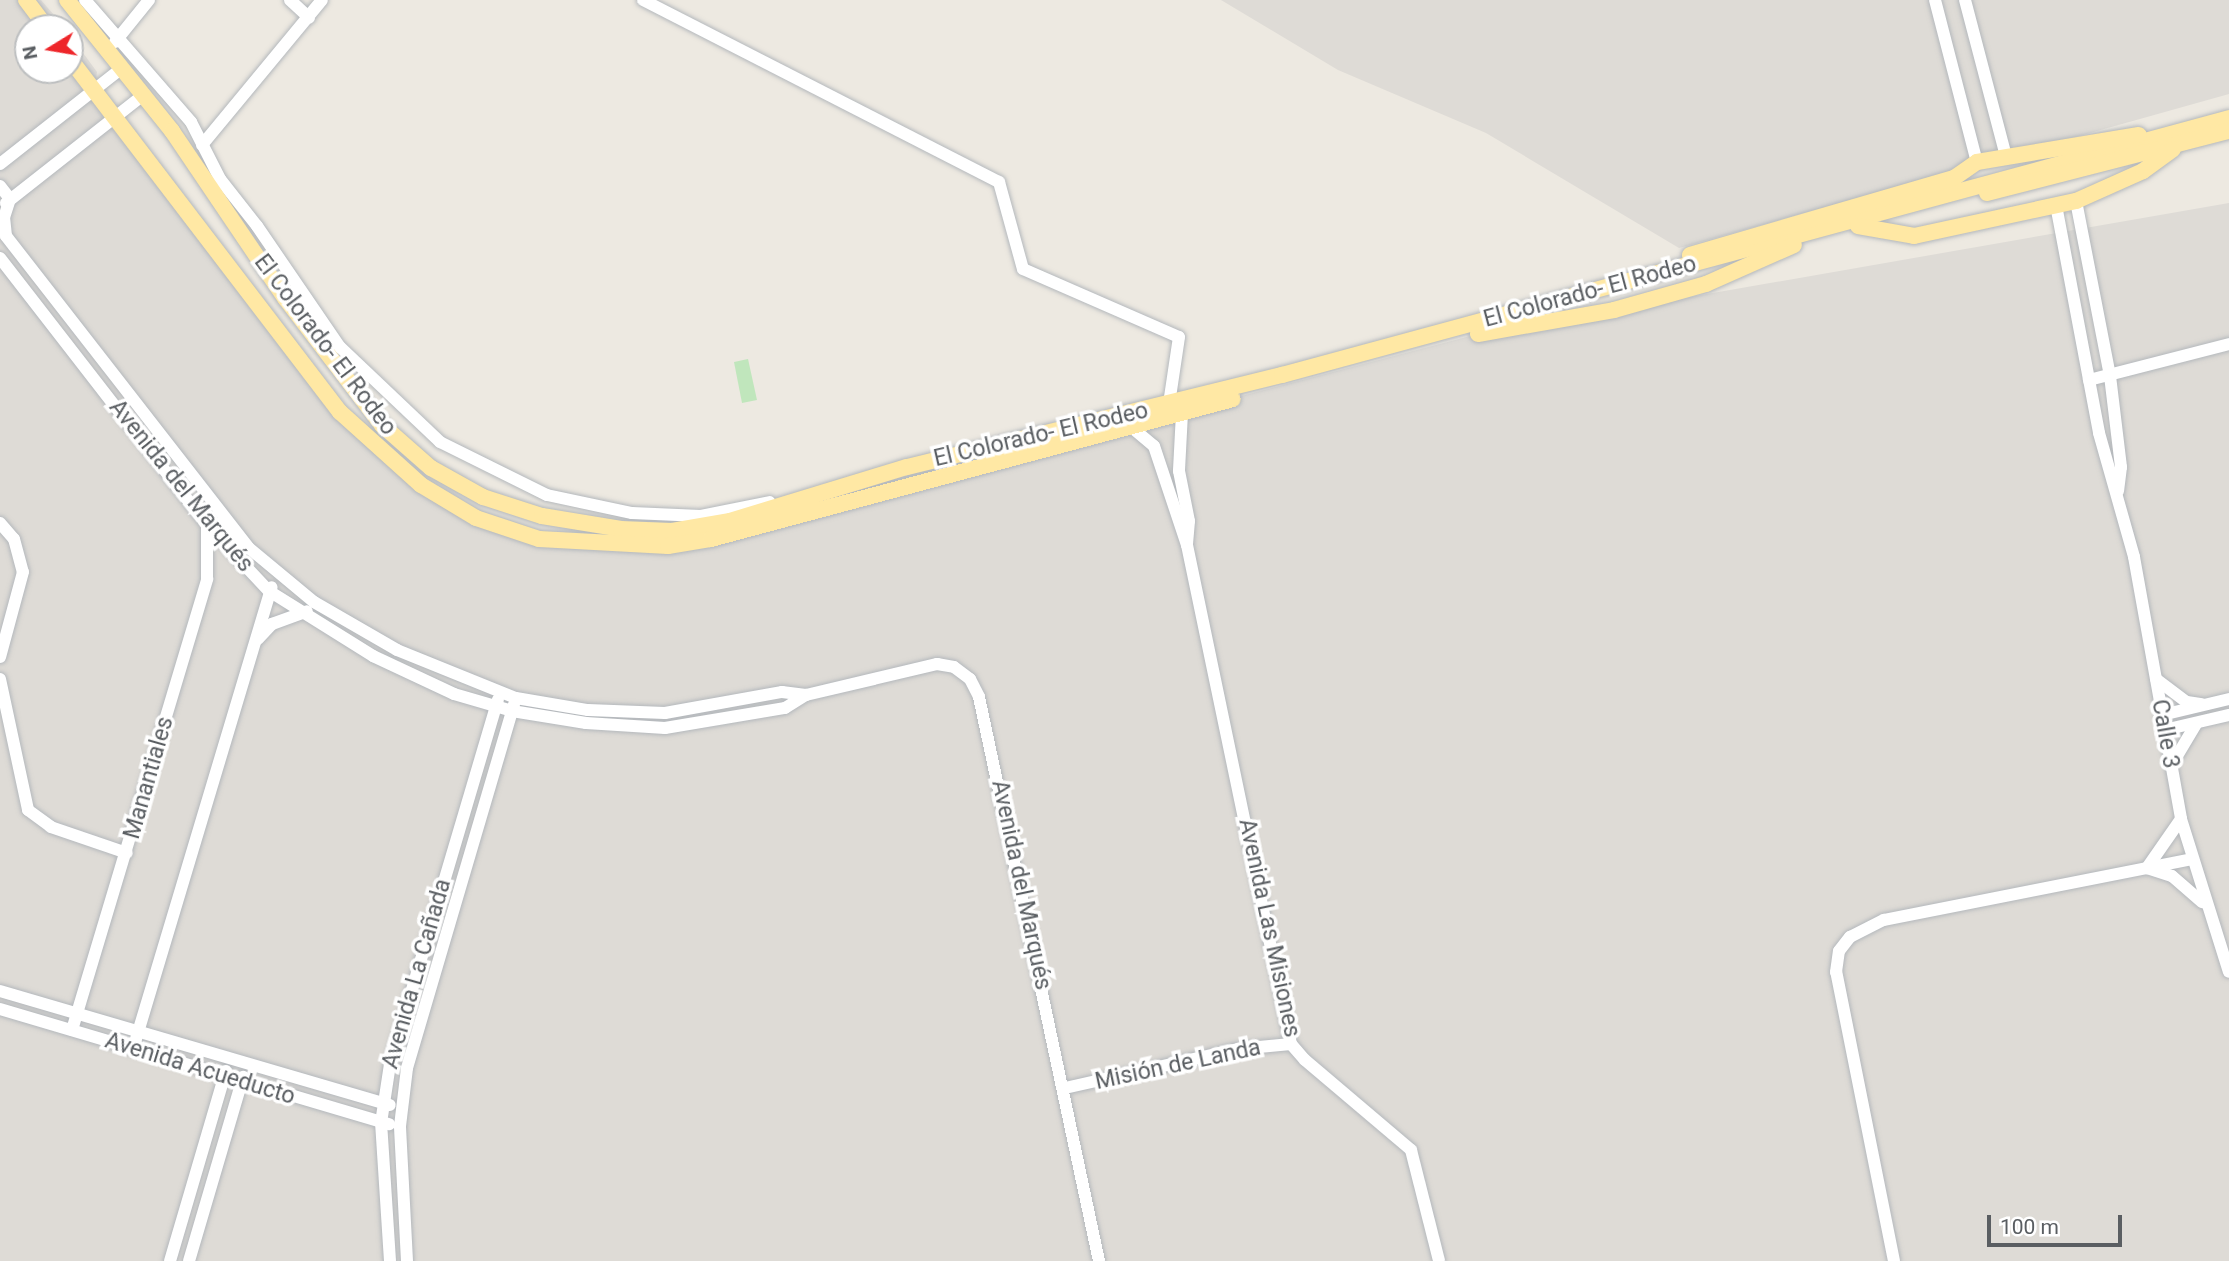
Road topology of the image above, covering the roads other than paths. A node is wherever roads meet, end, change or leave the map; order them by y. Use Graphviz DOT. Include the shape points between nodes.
graph roads {
  1 [pos="66,0"];
  2 [pos="85,0"];
  3 [pos="149,0"];
  4 [pos="290,0"];
  5 [pos="322,0"];
  6 [pos="643,0"];
  7 [pos="1936,0"];
  8 [pos="1965,0"];
  9 [pos="309,18"];
  10 [pos="113,44"];
  11 [pos="122,68"];
  12 [pos="84,77"];
  13 [pos="94,90"];
  14 [pos="143,95"];
  15 [pos="115,117"];
  16 [pos="2229,118"];
  17 [pos="2229,131"];
  18 [pos="2159,137"];
  19 [pos="2181,144"];
  20 [pos="202,145"];
  21 [pos="2006,156"];
  22 [pos="193,160"];
  23 [pos="1977,162"];
  24 [pos="0,164"];
  25 [pos="220,179"];
  26 [pos="0,186"];
  27 [pos="2076,201"];
  28 [pos="5,203"];
  29 [pos="2056,205"];
  30 [pos="1858,226"];
  31 [pos="0,258"];
  32 [pos="1674,270"];
  33 [pos="65,313"];
  34 [pos="51,324"];
  35 [pos="2229,344"];
  36 [pos="2110,376"];
  37 [pos="116,378"];
  38 [pos="2089,380"];
  39 [pos="102,388"];
  40 [pos="1176,408"];
  41 [pos="1130,426"];
  42 [pos="187,469"];
  43 [pos="173,478"];
  44 [pos="2118,491"];
  45 [pos="791,503"];
  46 [pos="219,512"];
  47 [pos="1,524"];
  48 [pos="206,524"];
  49 [pos="1187,545"];
  50 [pos="279,577"];
  51 [pos="269,592"];
  52 [pos="314,603"];
  53 [pos="303,615"];
  54 [pos="355,627"];
  55 [pos="345,640"];
  56 [pos="255,642"];
  57 [pos="397,650"];
  58 [pos="0,657"];
  59 [pos="390,664"];
  60 [pos="0,678"];
  61 [pos="2156,679"];
  62 [pos="500,693"];
  63 [pos="806,695"];
  64 [pos="516,698"];
  65 [pos="2229,699"];
  66 [pos="2205,705"];
  67 [pos="496,706"];
  68 [pos="512,711"];
  69 [pos="618,711"];
  70 [pos="2161,715"];
  71 [pos="2229,715"];
  72 [pos="2196,724"];
  73 [pos="617,725"];
  74 [pos="2164,730"];
  75 [pos="2170,766"];
  76 [pos="2181,819"];
  77 [pos="127,853"];
  78 [pos="2191,859"];
  79 [pos="2147,868"];
  80 [pos="2205,905"];
  81 [pos="2229,972"];
  82 [pos="0,991"];
  83 [pos="0,1009"];
  84 [pos="76,1016"];
  85 [pos="399,1027"];
  86 [pos="72,1030"];
  87 [pos="417,1032"];
  88 [pos="138,1033"];
  89 [pos="1291,1044"];
  90 [pos="133,1049"];
  91 [pos="229,1061"];
  92 [pos="246,1066"];
  93 [pos="225,1077"];
  94 [pos="241,1082"];
  95 [pos="1065,1088"];
  96 [pos="384,1104"];
  97 [pos="401,1106"];
  98 [pos="382,1123"];
  99 [pos="400,1126"];
  100 [pos="197,1173"];
  101 [pos="213,1178"];
  102 [pos="404,1201"];
  103 [pos="387,1202"];
  104 [pos="407,1259"];
  105 [pos="390,1260"];
  106 [pos="170,1261"];
  107 [pos="189,1261"];
  108 [pos="1099,1261"];
  109 [pos="1439,1261"];
  110 [pos="1894,1261"];
  1 -- 10 [label="main road, El Colorado- El Rodeo"];
  2 -- 10 [label="street"];
  3 -- 10 [label="street"];
  4 -- 9 [label="street"];
  5 -- 9 [label="street"];
  6 -- 40 [label="street, Avenida Las Misiones" via="999,181 1023,269 1179,337"];
  7 -- 23 [label="street"];
  8 -- 21 [label="street"];
  9 -- 20 [label="street"];
  10 -- 11 [label="main road, El Colorado- El Rodeo"];
  10 -- 20 [label="street" via="191,122"];
  11 -- 13 [label="street"];
  11 -- 14 [label="main road, El Colorado- El Rodeo"];
  12 -- 13 [label="main road, El Colorado- El Rodeo"];
  13 -- 15 [label="main road, El Colorado- El Rodeo"];
  13 -- 24 [label="street"];
  14 -- 15 [label="street"];
  14 -- 22 [label="main road, El Colorado- El Rodeo"];
  15 -- 28 [label="street"];
  15 -- 41 [label="main road, El Colorado- El Rodeo" via="340,412 421,485 476,518 539,540 668,546 711,539"];
  16 -- 18 [label="main road, El Colorado- El Rodeo"];
  17 -- 19 [label="main road"];
  18 -- 21 [label="main road" via="2126,134"];
  18 -- 32 [label="main road, El Colorado- El Rodeo"];
  19 -- 27 [label="main road" via="2143,171"];
  19 -- 30 [label="main road"];
  20 -- 25 [label="street"];
  21 -- 23 [label="main road"];
  22 -- 25 [label="street"];
  22 -- 45 [label="main road, El Colorado- El Rodeo" via="285,298 355,391 382,425 441,474 483,497 541,516 621,529 672,531 730,521"];
  23 -- 32 [label="main road" via="1954,178 1690,255"];
  25 -- 45 [label="street" via="350,360 461,456 547,495 632,513 701,516 777,500"];
  26 -- 28 [label="street"];
  27 -- 29 [label="main road"];
  27 -- 36 [label="street"];
  28 -- 33 [label="street, Avenida del Marqués" via="6,236"];
  29 -- 30 [label="main road" via="1914,236"];
  29 -- 38 [label="street"];
  30 -- 40 [label="main road, El Colorado- El Rodeo" via="1799,243 1706,284 1614,310 1478,334"];
  31 -- 34 [label="street, Avenida del Marqués"];
  32 -- 40 [label="main road, El Colorado- El Rodeo"];
  33 -- 34 [label="street"];
  33 -- 37 [label="street, Avenida del Marqués"];
  34 -- 39 [label="street, Avenida del Marqués"];
  35 -- 36 [label="street"];
  36 -- 38 [label="street"];
  36 -- 44 [label="street" via="2121,467"];
  37 -- 39 [label="street"];
  37 -- 42 [label="street, Avenida del Marqués"];
  38 -- 44 [label="street" via="2108,469"];
  39 -- 43 [label="street, Avenida del Marqués"];
  40 -- 41 [label="main road, El Colorado- El Rodeo"];
  40 -- 45 [label="main road, El Colorado- El Rodeo" via="907,467"];
  40 -- 49 [label="street, Avenida Las Misiones" via="1179,471 1189,521"];
  41 -- 49 [label="street, Avenida Las Misiones" via="1154,446"];
  42 -- 43 [label="street"];
  42 -- 46 [label="street, Avenida del Marqués"];
  43 -- 48 [label="street, Avenida del Marqués"];
  44 -- 61 [label="street, Calle 3"];
  46 -- 48 [label="street"];
  46 -- 50 [label="street, Avenida del Marqués"];
  47 -- 58 [label="street" via="14,539 23,572"];
  48 -- 51 [label="street, Avenida del Marqués"];
  48 -- 77 [label="street, Manantiales" via="207,579"];
  49 -- 89 [label="street, Avenida Las Misiones"];
  50 -- 51 [label="street"];
  50 -- 52 [label="street, Avenida del Marqués"];
  51 -- 53 [label="street, Avenida del Marqués"];
  51 -- 56 [label="street"];
  52 -- 53 [label="street"];
  52 -- 54 [label="street, Avenida del Marqués"];
  53 -- 55 [label="street, Avenida del Marqués"];
  53 -- 56 [label="street" via="272,624"];
  54 -- 55 [label="street"];
  54 -- 57 [label="street, Avenida del Marqués"];
  55 -- 59 [label="street, Avenida del Marqués"];
  56 -- 88 [label="street"];
  57 -- 59 [label="street"];
  57 -- 62 [label="street, Avenida del Marqués"];
  59 -- 67 [label="street, Avenida del Marqués" via="454,694"];
  60 -- 77 [label="street" via="28,810 51,827"];
  61 -- 66 [label="street" via="2187,702"];
  61 -- 70 [label="street, Calle 3"];
  62 -- 64 [label="street, Avenida del Marqués"];
  62 -- 67 [label="street, Avenida La Cañada"];
  63 -- 69 [label="street, Avenida del Marqués" via="782,692 665,713"];
  63 -- 73 [label="street, Avenida del Marqués" via="786,708 726,721 666,728"];
  63 -- 95 [label="street, Avenida del Marqués" via="937,664 954,667 970,679 979,697"];
  64 -- 68 [label="street"];
  64 -- 69 [label="street, Avenida del Marqués"];
  65 -- 66 [label="street"];
  66 -- 70 [label="street"];
  67 -- 68 [label="street, Avenida del Marqués"];
  67 -- 85 [label="street, Avenida La Cañada"];
  68 -- 73 [label="street, Avenida del Marqués"];
  68 -- 87 [label="street"];
  69 -- 73 [label="street"];
  70 -- 74 [label="street, Calle 3"];
  71 -- 72 [label="street"];
  72 -- 74 [label="street"];
  72 -- 75 [label="street"];
  74 -- 75 [label="street, Calle 3"];
  75 -- 76 [label="street, Calle 3"];
  76 -- 78 [label="street, Calle 3"];
  76 -- 79 [label="street"];
  77 -- 84 [label="street, Manantiales"];
  78 -- 79 [label="street"];
  78 -- 80 [label="street, Calle 3"];
  79 -- 80 [label="street" via="2184,884"];
  79 -- 110 [label="street" via="1884,920 1861,928 1839,951 1836,972 1845,1024"];
  80 -- 81 [label="street, Calle 3"];
  82 -- 84 [label="street"];
  83 -- 86 [label="street, Avenida Acueducto"];
  84 -- 86 [label="street, Manantiales"];
  84 -- 88 [label="street"];
  85 -- 87 [label="street"];
  85 -- 96 [label="street, Avenida La Cañada"];
  86 -- 90 [label="street, Avenida Acueducto"];
  87 -- 97 [label="street"];
  88 -- 90 [label="street"];
  88 -- 91 [label="street"];
  89 -- 95 [label="street, Misión de Landa" via="1238,1049"];
  89 -- 109 [label="street, Avenida Las Misiones" via="1411,1150"];
  90 -- 93 [label="street, Avenida Acueducto"];
  91 -- 92 [label="street"];
  91 -- 93 [label="street"];
  92 -- 94 [label="street"];
  92 -- 96 [label="street"];
  93 -- 94 [label="street, Avenida Acueducto"];
  93 -- 100 [label="street"];
  94 -- 98 [label="street, Avenida Acueducto"];
  94 -- 101 [label="street"];
  95 -- 108 [label="street, Avenida del Marqués"];
  96 -- 97 [label="street"];
  96 -- 98 [label="street, Avenida La Cañada"];
  97 -- 99 [label="street"];
  98 -- 99 [label="street, Avenida Acueducto"];
  98 -- 103 [label="street, Avenida La Cañada"];
  99 -- 102 [label="street"];
  100 -- 101 [label="street"];
  100 -- 106 [label="street"];
  101 -- 107 [label="street"];
  102 -- 103 [label="street"];
  102 -- 104 [label="street"];
  103 -- 105 [label="street, Avenida La Cañada"];
  104 -- 105 [label="street"];
}
